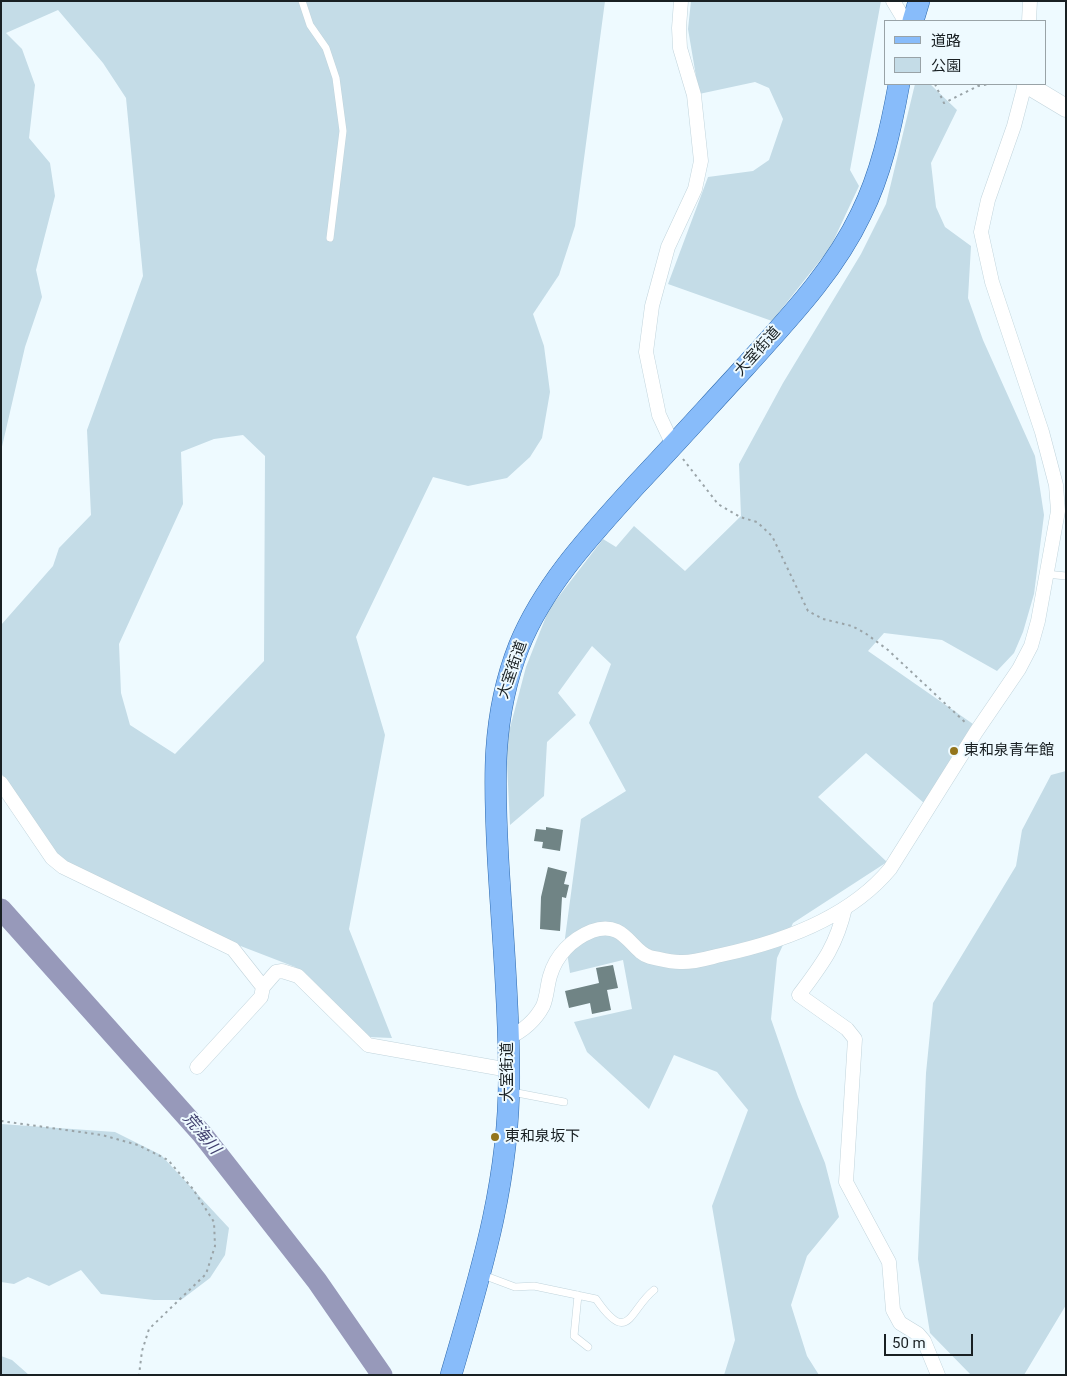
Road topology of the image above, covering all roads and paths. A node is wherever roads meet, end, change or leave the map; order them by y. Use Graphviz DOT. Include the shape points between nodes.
graph roads {
  1 [pos="302,1"];
  2 [pos="681,1"];
  3 [pos="893,1"];
  4 [pos="919,1"];
  5 [pos="1030,1"];
  6 [pos="904,20"];
  7 [pos="913,20"];
  8 [pos="1029,20"];
  9 [pos="899,85"];
  10 [pos="935,85"];
  11 [pos="984,85"];
  12 [pos="1025,85"];
  13 [pos="1027,85"];
  14 [pos="1066,108"];
  15 [pos="330,238"];
  16 [pos="673,445"];
  17 [pos="1046,574"];
  18 [pos="1066,576"];
  19 [pos="976,732"];
  20 [pos="1,783"];
  21 [pos="845,908"];
  22 [pos="263,987"];
  23 [pos="508,1038"];
  24 [pos="197,1067"];
  25 [pos="509,1070"];
  26 [pos="509,1092"];
  27 [pos="564,1102"];
  28 [pos="1,1121"];
  29 [pos="480,1274"];
  30 [pos="654,1290"];
  31 [pos="578,1295"];
  32 [pos="588,1347"];
  33 [pos="138,1375"];
  34 [pos="450,1375"];
  35 [pos="938,1375"];
  1 -- 15 [label="lane" via="310,25 326,48 336,78 343,131"];
  2 -- 16 [label="street" via="680,48 694,95 701,161 695,189 668,248 652,306 646,352 659,415"];
  3 -- 6 [label="street"];
  4 -- 7 [label="main road"];
  5 -- 8 [label="street"];
  9 -- 16 [label="main road, 大室街道" via="880,163 849,237 812,292"];
  10 -- 11 [label="path" via="944,103"];
  12 -- 17 [label="street" via="988,200 982,232 992,282 1042,432 1056,485 1058,511"];
  13 -- 14 [label="street"];
  16 -- 19 [label="path" via="718,504 740,517 757,522 772,536 808,610 823,619 852,626 865,633 888,650"];
  16 -- 23 [label="main road, 大室街道" via="595,530 544,597 520,643 508,677 500,711 495,776"];
  17 -- 18 [label="lane"];
  17 -- 19 [label="street" via="1031,646 1020,669"];
  19 -- 21 [label="street" via="890,869 874,888"];
  20 -- 22 [label="street" via="52,858 63,867 233,949"];
  21 -- 23 [label="street" via="778,941 680,962 647,956 629,938 609,928 593,931 572,942 560,955 537,1015 524,1030"];
  21 -- 35 [label="street" via="830,954 799,995 847,1029 855,1039 846,1182 889,1262 894,1310 900,1323 924,1341"];
  22 -- 24 [label="street" via="262,997"];
  22 -- 25 [label="street" via="276,972 298,976 368,1045"];
  23 -- 25 [label="main road, 大室街道"];
  25 -- 26 [label="main road, 大室街道"];
  26 -- 27 [label="lane"];
  26 -- 29 [label="main road, 大室街道" via="499,1197"];
  28 -- 33 [label="path" via="102,1135 138,1145 168,1160 193,1189 214,1222 215,1246 206,1274 149,1329"];
  29 -- 31 [label="lane" via="514,1287 534,1286"];
  29 -- 34 [label="main road, 大室街道"];
  30 -- 31 [label="lane" via="645,1297 633,1317 619,1323 607,1316 596,1300"];
  31 -- 32 [label="lane" via="574,1336"];
}
